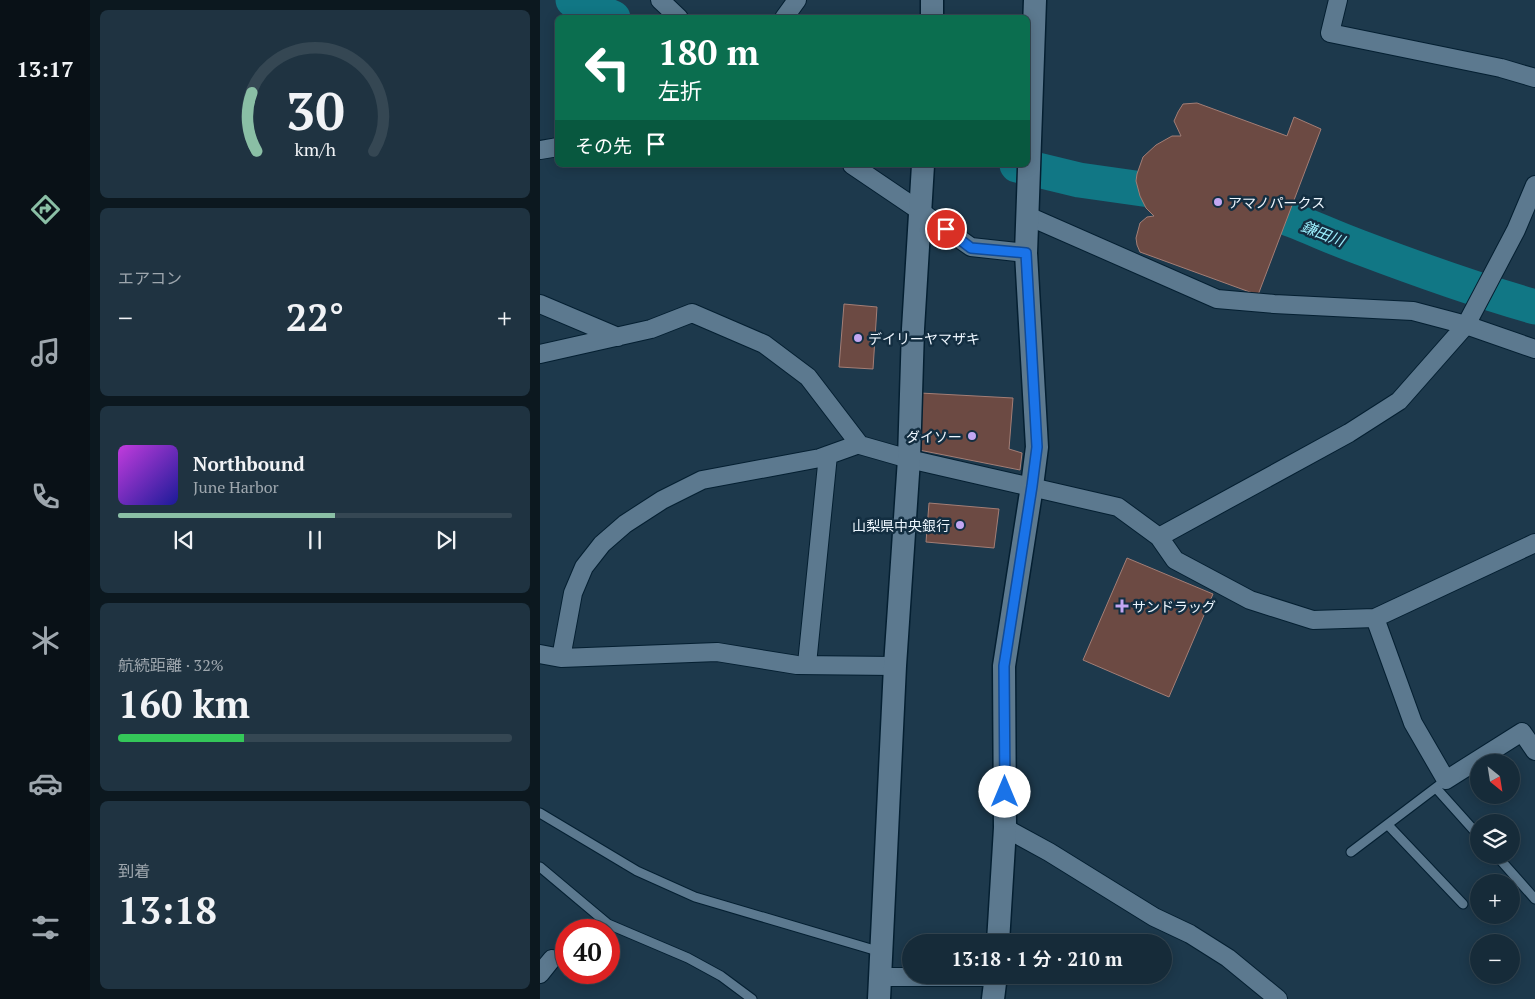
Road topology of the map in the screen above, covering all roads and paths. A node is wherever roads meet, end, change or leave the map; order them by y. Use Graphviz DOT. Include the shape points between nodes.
graph roads {
  1 [pos="660,0"];
  2 [pos="797,0"];
  3 [pos="932,0"];
  4 [pos="1035,0"];
  5 [pos="1338,0"];
  6 [pos="676,15"];
  7 [pos="786,15"];
  8 [pos="932,15"];
  9 [pos="1535,78"];
  10 [pos="555,148"];
  11 [pos="540,150"];
  12 [pos="1030,154"];
  13 [pos="855,167"];
  14 [pos="923,167"];
  15 [pos="1030,167"];
  16 [pos="1535,185"];
  17 [pos="920,210"];
  18 [pos="1028,216"];
  19 [pos="1026,253"];
  20 [pos="540,304"];
  21 [pos="1466,325"];
  22 [pos="618,337"];
  23 [pos="1535,349"];
  24 [pos="540,354"];
  25 [pos="859,444"];
  26 [pos="828,455"];
  27 [pos="910,459"];
  28 [pos="1032,486"];
  29 [pos="1158,537"];
  30 [pos="1535,543"];
  31 [pos="1375,618"];
  32 [pos="540,654"];
  33 [pos="561,658"];
  34 [pos="807,664"];
  35 [pos="895,666"];
  36 [pos="1535,751"];
  37 [pos="1441,784"];
  38 [pos="540,813"];
  39 [pos="1470,824"];
  40 [pos="1388,825"];
  41 [pos="1005,828"];
  42 [pos="1351,852"];
  43 [pos="1504,864"];
  44 [pos="540,867"];
  45 [pos="1535,899"];
  46 [pos="1463,904"];
  47 [pos="998,934"];
  48 [pos="882,952"];
  49 [pos="552,959"];
  50 [pos="540,974"];
  51 [pos="881,977"];
  52 [pos="902,977"];
  53 [pos="995,984"];
  54 [pos="752,999"];
  55 [pos="880,999"];
  56 [pos="992,999"];
  57 [pos="1278,999"];
  1 -- 6 [label="street"];
  2 -- 7 [label="street"];
  3 -- 8 [label="street"];
  4 -- 12 [label="street"];
  5 -- 9 [label="street" via="1330,33"];
  10 -- 11 [label="street"];
  13 -- 17 [label="street"];
  14 -- 17 [label="street"];
  15 -- 18 [label="street"];
  16 -- 21 [label="street" via="1516,230"];
  17 -- 19 [label="street" via="971,248"];
  17 -- 27 [label="street"];
  18 -- 19 [label="street"];
  18 -- 21 [label="street" via="1217,299 1413,311"];
  19 -- 28 [label="street" via="1037,447"];
  20 -- 22 [label="street"];
  21 -- 23 [label="street"];
  21 -- 29 [label="street" via="1399,401 1350,433"];
  22 -- 24 [label="street"];
  22 -- 25 [label="street" via="692,314 764,344 808,377"];
  25 -- 26 [label="street"];
  25 -- 27 [label="street"];
  26 -- 33 [label="street" via="702,480 625,524 602,544 584,567 573,593"];
  26 -- 34 [label="street"];
  27 -- 28 [label="street"];
  27 -- 35 [label="street"];
  28 -- 29 [label="street" via="1118,507"];
  28 -- 41 [label="street" via="1004,666"];
  29 -- 31 [label="street" via="1175,560 1250,600 1313,620"];
  30 -- 31 [label="street"];
  31 -- 37 [label="street" via="1413,723"];
  32 -- 33 [label="street"];
  33 -- 34 [label="street" via="717,652"];
  34 -- 35 [label="street"];
  35 -- 48 [label="street"];
  36 -- 37 [label="street" via="1522,732"];
  37 -- 39 [label="lane"];
  37 -- 40 [label="lane"];
  38 -- 48 [label="lane" via="637,871 695,897"];
  40 -- 42 [label="lane"];
  40 -- 46 [label="lane"];
  41 -- 47 [label="street"];
  41 -- 57 [label="street" via="1228,958"];
  43 -- 45 [label="lane"];
  44 -- 54 [label="lane" via="608,924 688,958 721,976"];
  48 -- 51 [label="street"];
  49 -- 50 [label="street"];
  51 -- 52 [label="street"];
  51 -- 55 [label="street"];
  53 -- 56 [label="street"];
}
